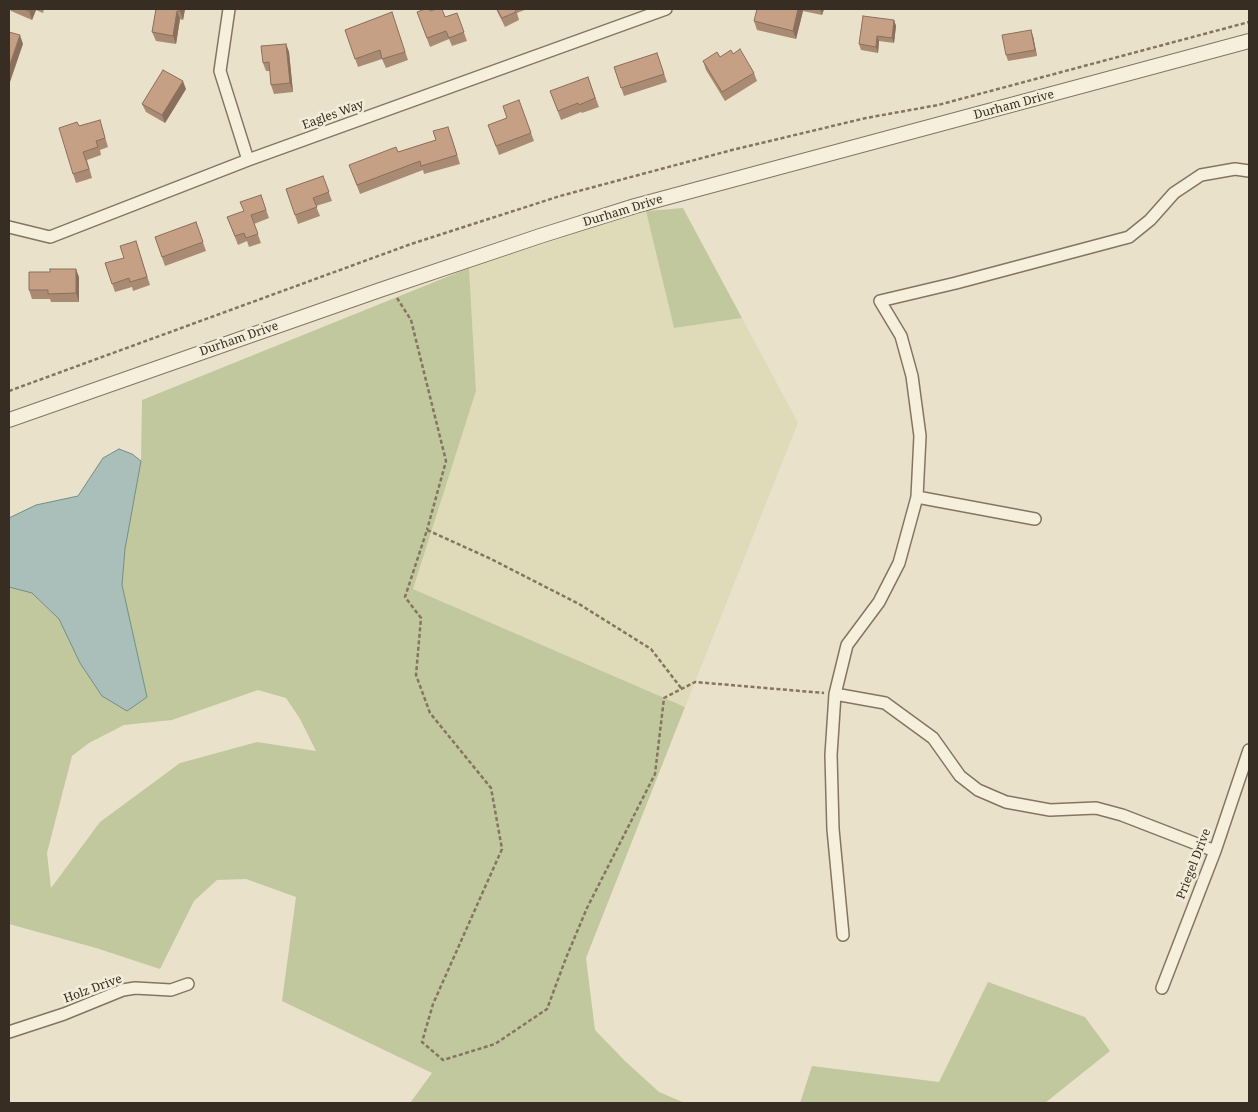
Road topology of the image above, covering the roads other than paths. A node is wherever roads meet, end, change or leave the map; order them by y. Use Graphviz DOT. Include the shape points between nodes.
graph roads {
  1 [pos="229,9"];
  2 [pos="666,9"];
  3 [pos="1249,42"];
  4 [pos="248,160"];
  5 [pos="1249,171"];
  6 [pos="9,227"];
  7 [pos="9,420"];
  8 [pos="917,497"];
  9 [pos="1035,519"];
  10 [pos="835,694"];
  11 [pos="1249,750"];
  12 [pos="1215,851"];
  13 [pos="843,935"];
  14 [pos="188,984"];
  15 [pos="1162,988"];
  16 [pos="9,1032"];
  1 -- 4 [label="street" via="220,71"];
  2 -- 4 [label="street, Eagles Way"];
  3 -- 7 [label="street, Durham Drive" via="635,206 395,285"];
  4 -- 6 [label="street, Eagles Way" via="50,237"];
  5 -- 8 [label="street" via="1235,169 1201,175 1174,193 1150,220 1129,237 880,301 901,336 912,376 920,436"];
  8 -- 9 [label="street"];
  8 -- 10 [label="street" via="899,562 879,602 848,645"];
  10 -- 12 [label="street" via="885,704 933,738 960,776 978,790 1006,802 1050,810 1096,808"];
  10 -- 13 [label="street" via="831,755 833,829"];
  11 -- 12 [label="street, Priegel Drive"];
  12 -- 15 [label="street, Priegel Drive"];
  14 -- 16 [label="street, Holz Drive" via="171,990 123,990"];
}
